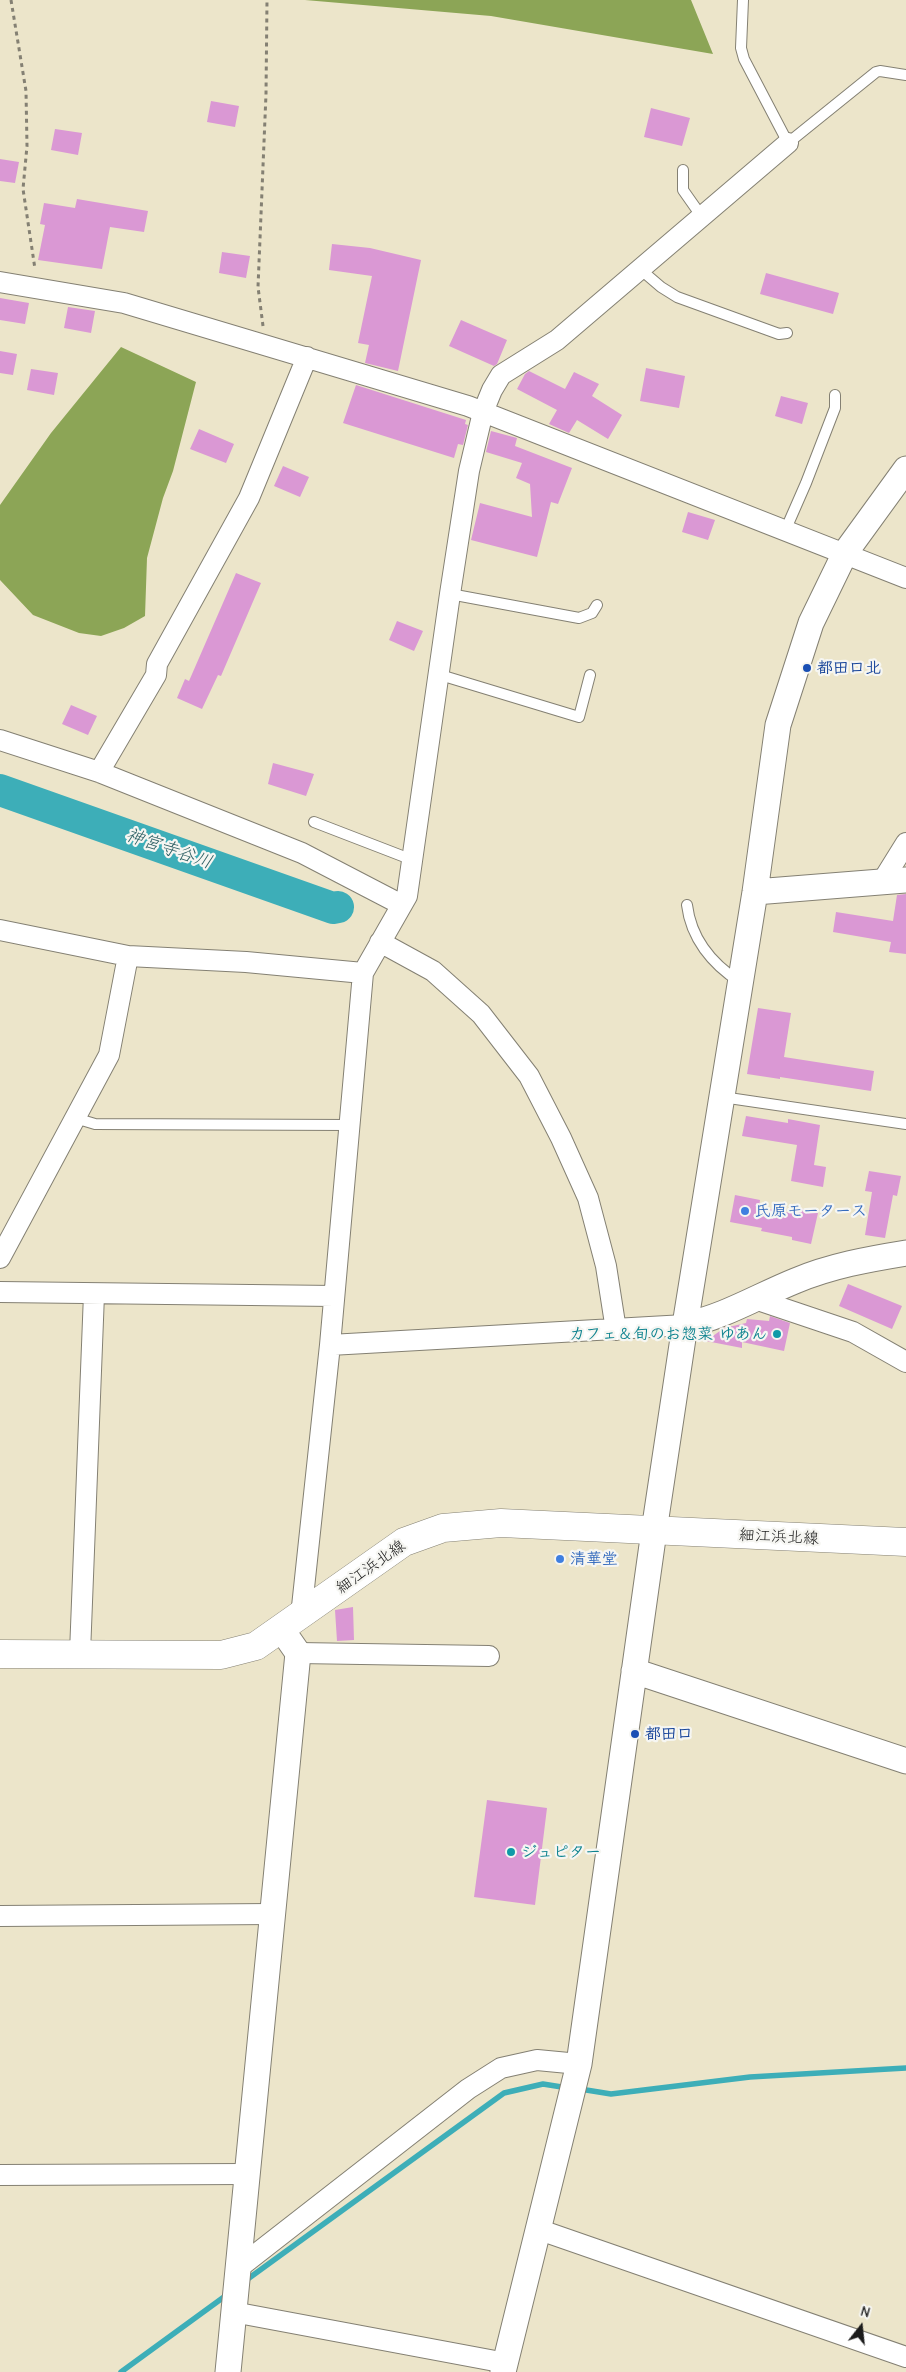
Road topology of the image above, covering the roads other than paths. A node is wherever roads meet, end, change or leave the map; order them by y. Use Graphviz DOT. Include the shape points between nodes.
graph roads {
  1 [pos="744,0"];
  2 [pos="906,75"];
  3 [pos="788,143"];
  4 [pos="683,170"];
  5 [pos="702,217"];
  6 [pos="640,270"];
  7 [pos="0,282"];
  8 [pos="787,333"];
  9 [pos="307,357"];
  10 [pos="835,395"];
  11 [pos="483,412"];
  12 [pos="906,469"];
  13 [pos="785,532"];
  14 [pos="845,553"];
  15 [pos="906,578"];
  16 [pos="450,594"];
  17 [pos="597,605"];
  18 [pos="437,674"];
  19 [pos="590,676"];
  20 [pos="0,740"];
  21 [pos="99,772"];
  22 [pos="314,822"];
  23 [pos="906,843"];
  24 [pos="410,859"];
  25 [pos="894,880"];
  26 [pos="755,892"];
  27 [pos="402,905"];
  28 [pos="687,905"];
  29 [pos="0,930"];
  30 [pos="380,942"];
  31 [pos="128,956"];
  32 [pos="363,973"];
  33 [pos="741,983"];
  34 [pos="722,1097"];
  35 [pos="75,1118"];
  36 [pos="906,1124"];
  37 [pos="348,1125"];
  38 [pos="906,1252"];
  39 [pos="0,1258"];
  40 [pos="0,1292"];
  41 [pos="94,1294"];
  42 [pos="334,1296"];
  43 [pos="755,1299"];
  44 [pos="685,1326"];
  45 [pos="616,1330"];
  46 [pos="330,1344"];
  47 [pos="906,1362"];
  48 [pos="654,1531"];
  49 [pos="906,1542"];
  50 [pos="292,1623"];
  51 [pos="80,1653"];
  52 [pos="298,1653"];
  53 [pos="0,1654"];
  54 [pos="489,1656"];
  55 [pos="634,1671"];
  56 [pos="906,1761"];
  57 [pos="272,1914"];
  58 [pos="0,1916"];
  59 [pos="578,2068"];
  60 [pos="246,2174"];
  61 [pos="0,2175"];
  62 [pos="540,2230"];
  63 [pos="236,2273"];
  64 [pos="233,2308"];
  65 [pos="906,2357"];
  66 [pos="505,2367"];
  67 [pos="228,2372"];
  1 -- 3 [label="lane" via="741,48 744,59"];
  2 -- 3 [label="lane" via="876,72"];
  3 -- 5 [label="street"];
  4 -- 5 [label="lane" via="683,190"];
  5 -- 6 [label="street"];
  6 -- 8 [label="lane" via="677,297 779,334"];
  6 -- 11 [label="street" via="557,340 501,375"];
  7 -- 9 [label="street" via="124,303"];
  9 -- 11 [label="street"];
  9 -- 21 [label="street" via="249,498 157,664 156,675"];
  10 -- 13 [label="lane" via="835,408"];
  11 -- 13 [label="street"];
  11 -- 16 [label="street" via="469,470"];
  12 -- 14 [label="street"];
  13 -- 14 [label="street"];
  14 -- 15 [label="street"];
  14 -- 26 [label="street" via="811,623 778,725"];
  16 -- 17 [label="lane" via="579,618 592,613"];
  16 -- 18 [label="street"];
  18 -- 19 [label="lane" via="579,717"];
  18 -- 24 [label="street"];
  20 -- 21 [label="street"];
  21 -- 27 [label="street" via="302,853"];
  22 -- 24 [label="lane"];
  23 -- 25 [label="street"];
  24 -- 27 [label="street" via="407,896"];
  25 -- 26 [label="street"];
  26 -- 33 [label="street"];
  27 -- 30 [label="street"];
  28 -- 33 [label="lane" via="700,945"];
  29 -- 31 [label="street"];
  30 -- 32 [label="street"];
  30 -- 45 [label="street" via="432,971 481,1014 529,1076 562,1138 588,1198 606,1266"];
  31 -- 32 [label="street" via="246,962"];
  31 -- 35 [label="street" via="109,1055"];
  32 -- 37 [label="street"];
  33 -- 34 [label="street"];
  34 -- 36 [label="lane"];
  34 -- 44 [label="street"];
  35 -- 37 [label="lane" via="96,1124"];
  35 -- 39 [label="street"];
  37 -- 42 [label="street"];
  38 -- 43 [label="street" via="860,1261 797,1280"];
  40 -- 41 [label="street"];
  41 -- 42 [label="street"];
  41 -- 51 [label="street"];
  42 -- 46 [label="street"];
  43 -- 44 [label="street" via="706,1321"];
  43 -- 47 [label="street" via="854,1332"];
  44 -- 45 [label="street"];
  44 -- 48 [label="street"];
  45 -- 46 [label="street"];
  46 -- 50 [label="street"];
  48 -- 49 [label="main road, 細江浜北線"];
  48 -- 50 [label="main road, 細江浜北線" via="501,1523 443,1528 404,1542"];
  48 -- 55 [label="street"];
  50 -- 51 [label="main road, 細江浜北線" via="256,1646 220,1655"];
  50 -- 52 [label="street"];
  51 -- 53 [label="main road, 細江浜北線"];
  52 -- 54 [label="street"];
  52 -- 57 [label="street"];
  55 -- 56 [label="street"];
  55 -- 59 [label="street"];
  57 -- 58 [label="street"];
  57 -- 60 [label="street"];
  59 -- 62 [label="street"];
  59 -- 63 [label="street" via="537,2060 501,2068 468,2089"];
  60 -- 61 [label="street"];
  60 -- 63 [label="street"];
  62 -- 65 [label="street"];
  62 -- 66 [label="street"];
  63 -- 64 [label="street"];
  64 -- 66 [label="street"];
  64 -- 67 [label="street"];
}
